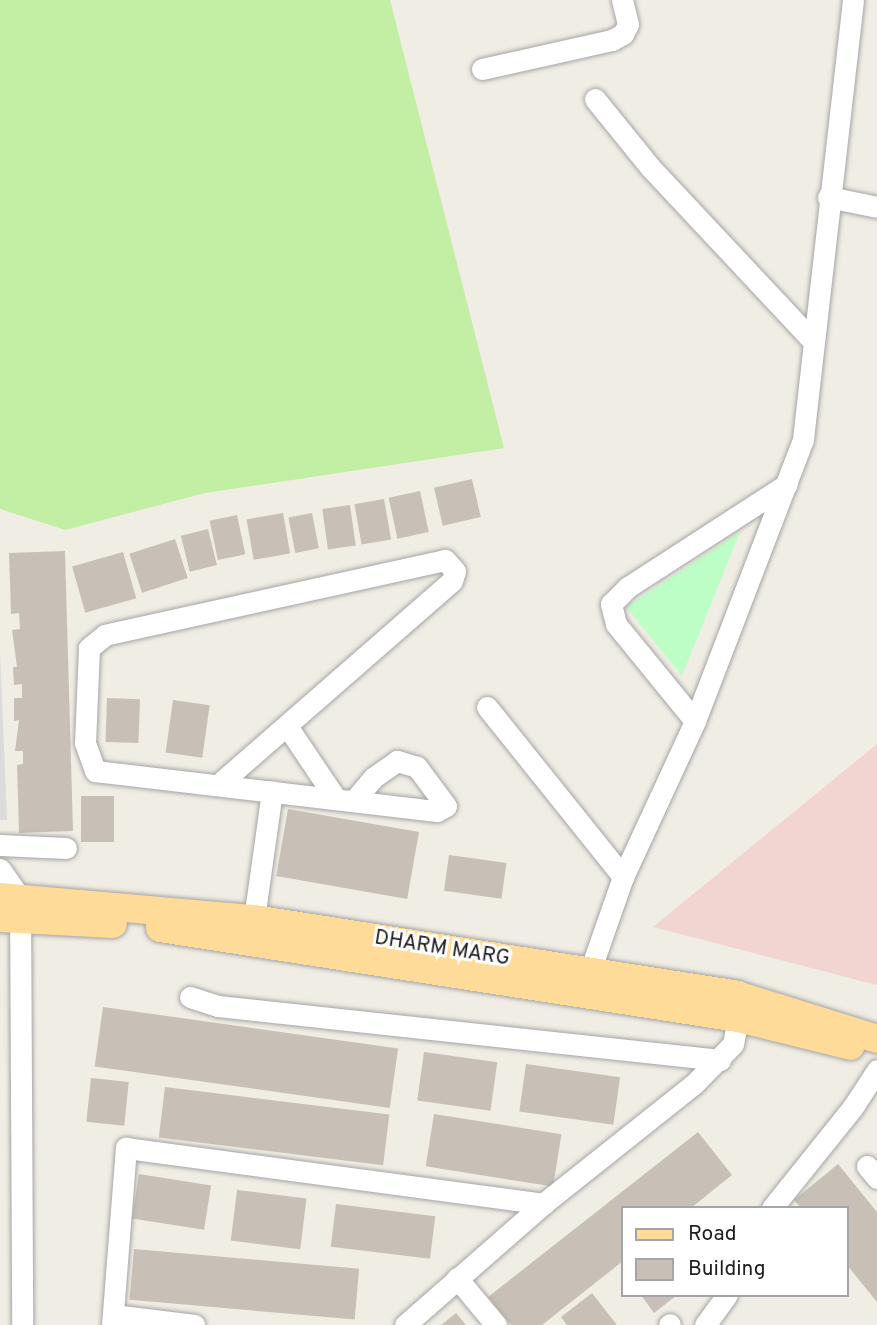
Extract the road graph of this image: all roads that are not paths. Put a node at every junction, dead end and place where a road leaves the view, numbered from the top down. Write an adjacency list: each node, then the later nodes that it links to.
1 (622, 0): 3 (street)
2 (853, 0): 5 (street)
3 (482, 69)
4 (595, 99): 7 (street)
5 (828, 197): 6 (street); 7 (street)
6 (877, 207)
7 (813, 341): 8 (street)
8 (787, 484): 10 (street); 10 (street)
9 (487, 706): 17 (street)
10 (695, 721): 17 (street)
11 (287, 726): 12 (street); 12 (street); 13 (street)
12 (218, 785): 13 (street)
13 (272, 791): 19 (street)
14 (0, 845): 15 (street)
15 (66, 848)
16 (0, 869): 18 (street)
17 (623, 877): 20 (street)
18 (10, 908): 19 (main road, DHARM MARG); 22 (main road, DHARM MARG); 27 (street)
19 (254, 919): 20 (main road, DHARM MARG)
20 (589, 974): 23 (main road, DHARM MARG)
21 (190, 997): 25 (street)
22 (738, 1018): 24 (main road, DHARM MARG); 25 (street)
23 (877, 1039)
24 (877, 1055)
25 (720, 1059): 28 (street)
26 (877, 1070): 29 (street)
27 (9, 1101): 33 (street)
28 (543, 1204): 30 (street); 32 (street)
29 (774, 1206)
30 (457, 1278): 35 (street); 36 (street)
31 (726, 1297): 37 (street)
32 (113, 1320): 34 (street)
33 (22, 1325)
34 (194, 1325)
35 (405, 1325)
36 (496, 1325)
37 (705, 1325)

